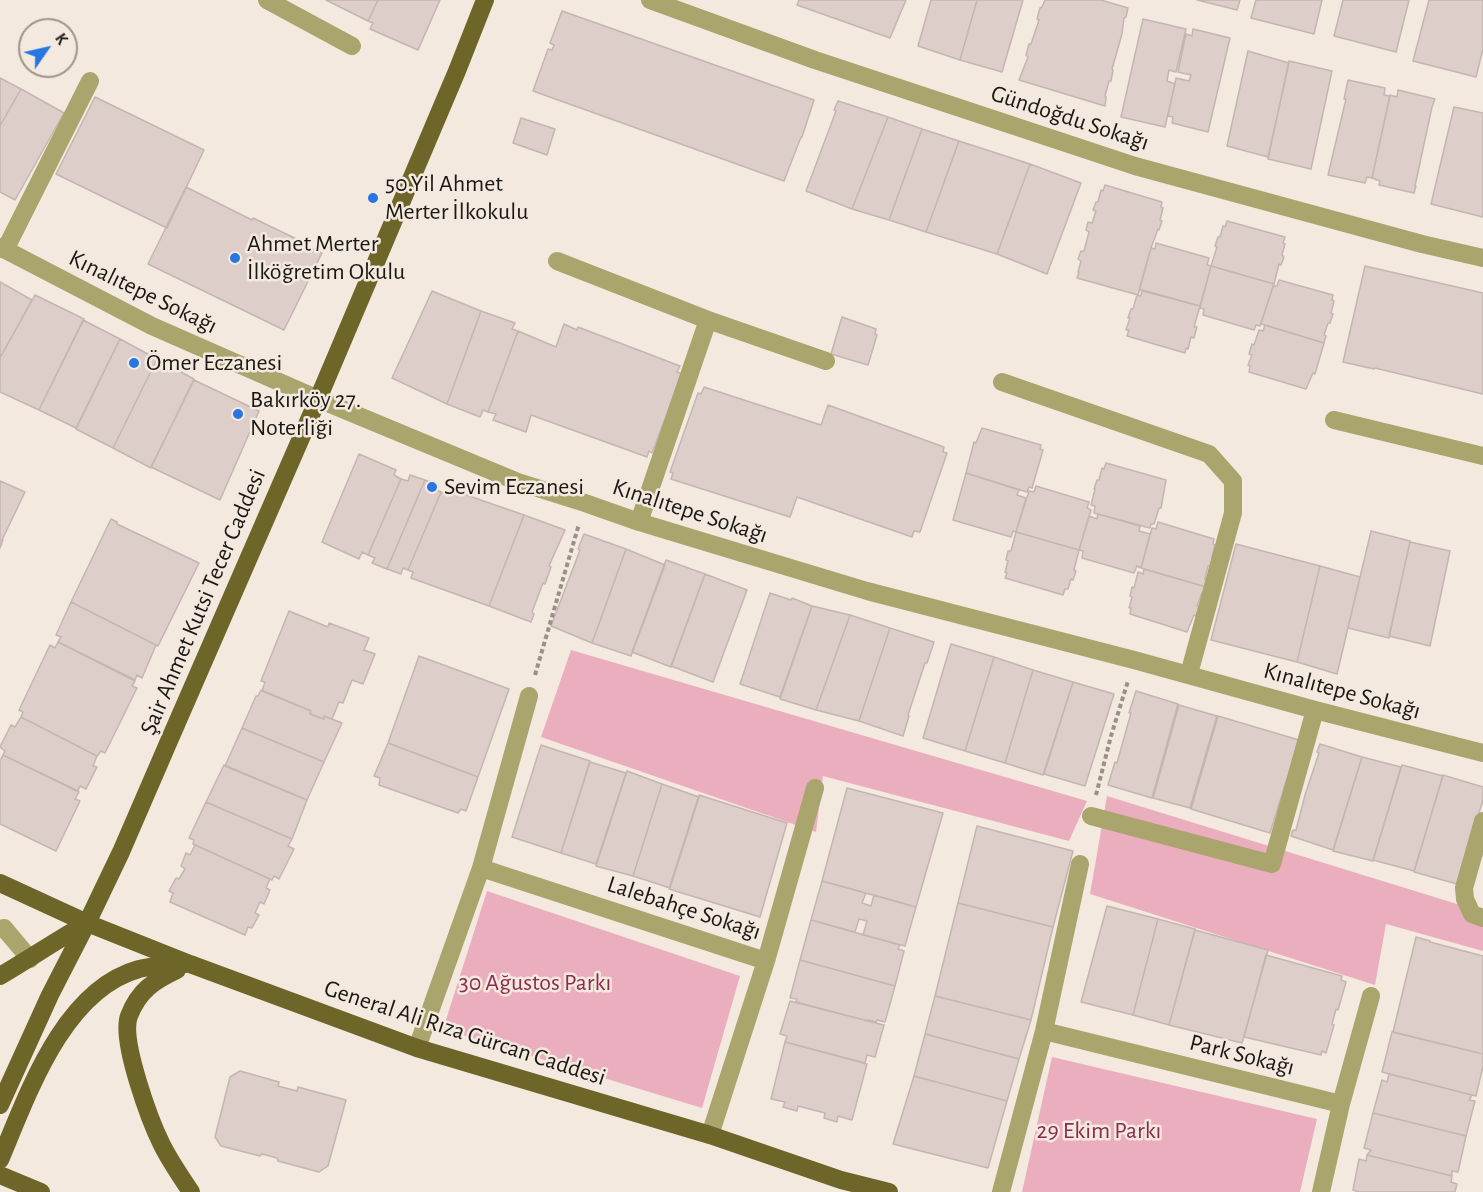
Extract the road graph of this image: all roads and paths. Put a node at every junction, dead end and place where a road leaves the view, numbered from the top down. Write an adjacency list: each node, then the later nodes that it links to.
1 (267, 0): 4 (street)
2 (485, 0): 12 (main road, Şair Ahmet Kutsi Tecer Caddesi)
3 (650, 0): 7 (street, Gündoğdu Sokağı)
4 (352, 46)
5 (90, 81): 6 (street)
6 (3, 248): 12 (street, Kınalıtepe Sokağı)
7 (1483, 258)
8 (557, 261): 9 (street)
9 (708, 320): 10 (street); 16 (street)
10 (826, 362)
11 (1002, 382): 18 (street)
12 (318, 399): 15 (street, Kınalıtepe Sokağı); 29 (main road, Şair Ahmet Kutsi Tecer Caddesi)
13 (1334, 420): 14 (street)
14 (1483, 456)
15 (585, 503): 16 (street, Kınalıtepe Sokağı); 19 (path)
16 (639, 522): 17 (street, Kınalıtepe Sokağı)
17 (1134, 660): 18 (street, Kınalıtepe Sokağı); 23 (path)
18 (1189, 675): 20 (street, Kınalıtepe Sokağı)
19 (529, 696): 26 (street)
20 (1315, 710): 21 (street, Kınalıtepe Sokağı); 23 (street)
21 (1483, 753)
22 (815, 788): 32 (street)
23 (1091, 816)
24 (1483, 821): 28 (street)
25 (1080, 864): 36 (street)
26 (481, 868): 32 (street, Lalebahçe Sokağı); 37 (street)
27 (0, 883): 29 (main road, General Ali Rıza Gürcan Caddesi)
28 (1483, 918)
29 (87, 923): 31 (main road); 33 (main road, General Ali Rıza Gürcan Caddesi); 39 (main road, Şair Ahmet Kutsi Tecer Caddesi)
30 (0, 929): 31 (street)
31 (30, 959): 34 (main road)
32 (766, 961): 40 (street, Lalebahçe Sokağı)
33 (190, 964): 37 (main road, General Ali Rıza Gürcan Caddesi); 41 (main road); 44 (main road)
34 (0, 976)
35 (1371, 996): 38 (street)
36 (1044, 1031): 38 (street, Park Sokağı); 46 (street)
37 (417, 1048): 40 (main road, General Ali Rıza Gürcan Caddesi)
38 (1341, 1104): 47 (street)
39 (0, 1105)
40 (710, 1135): 45 (main road, General Ali Rıza Gürcan Caddesi)
41 (0, 1160)
42 (0, 1175): 43 (main road)
43 (41, 1192)
44 (191, 1192)
45 (889, 1192)
46 (1001, 1192)
47 (1321, 1192)

